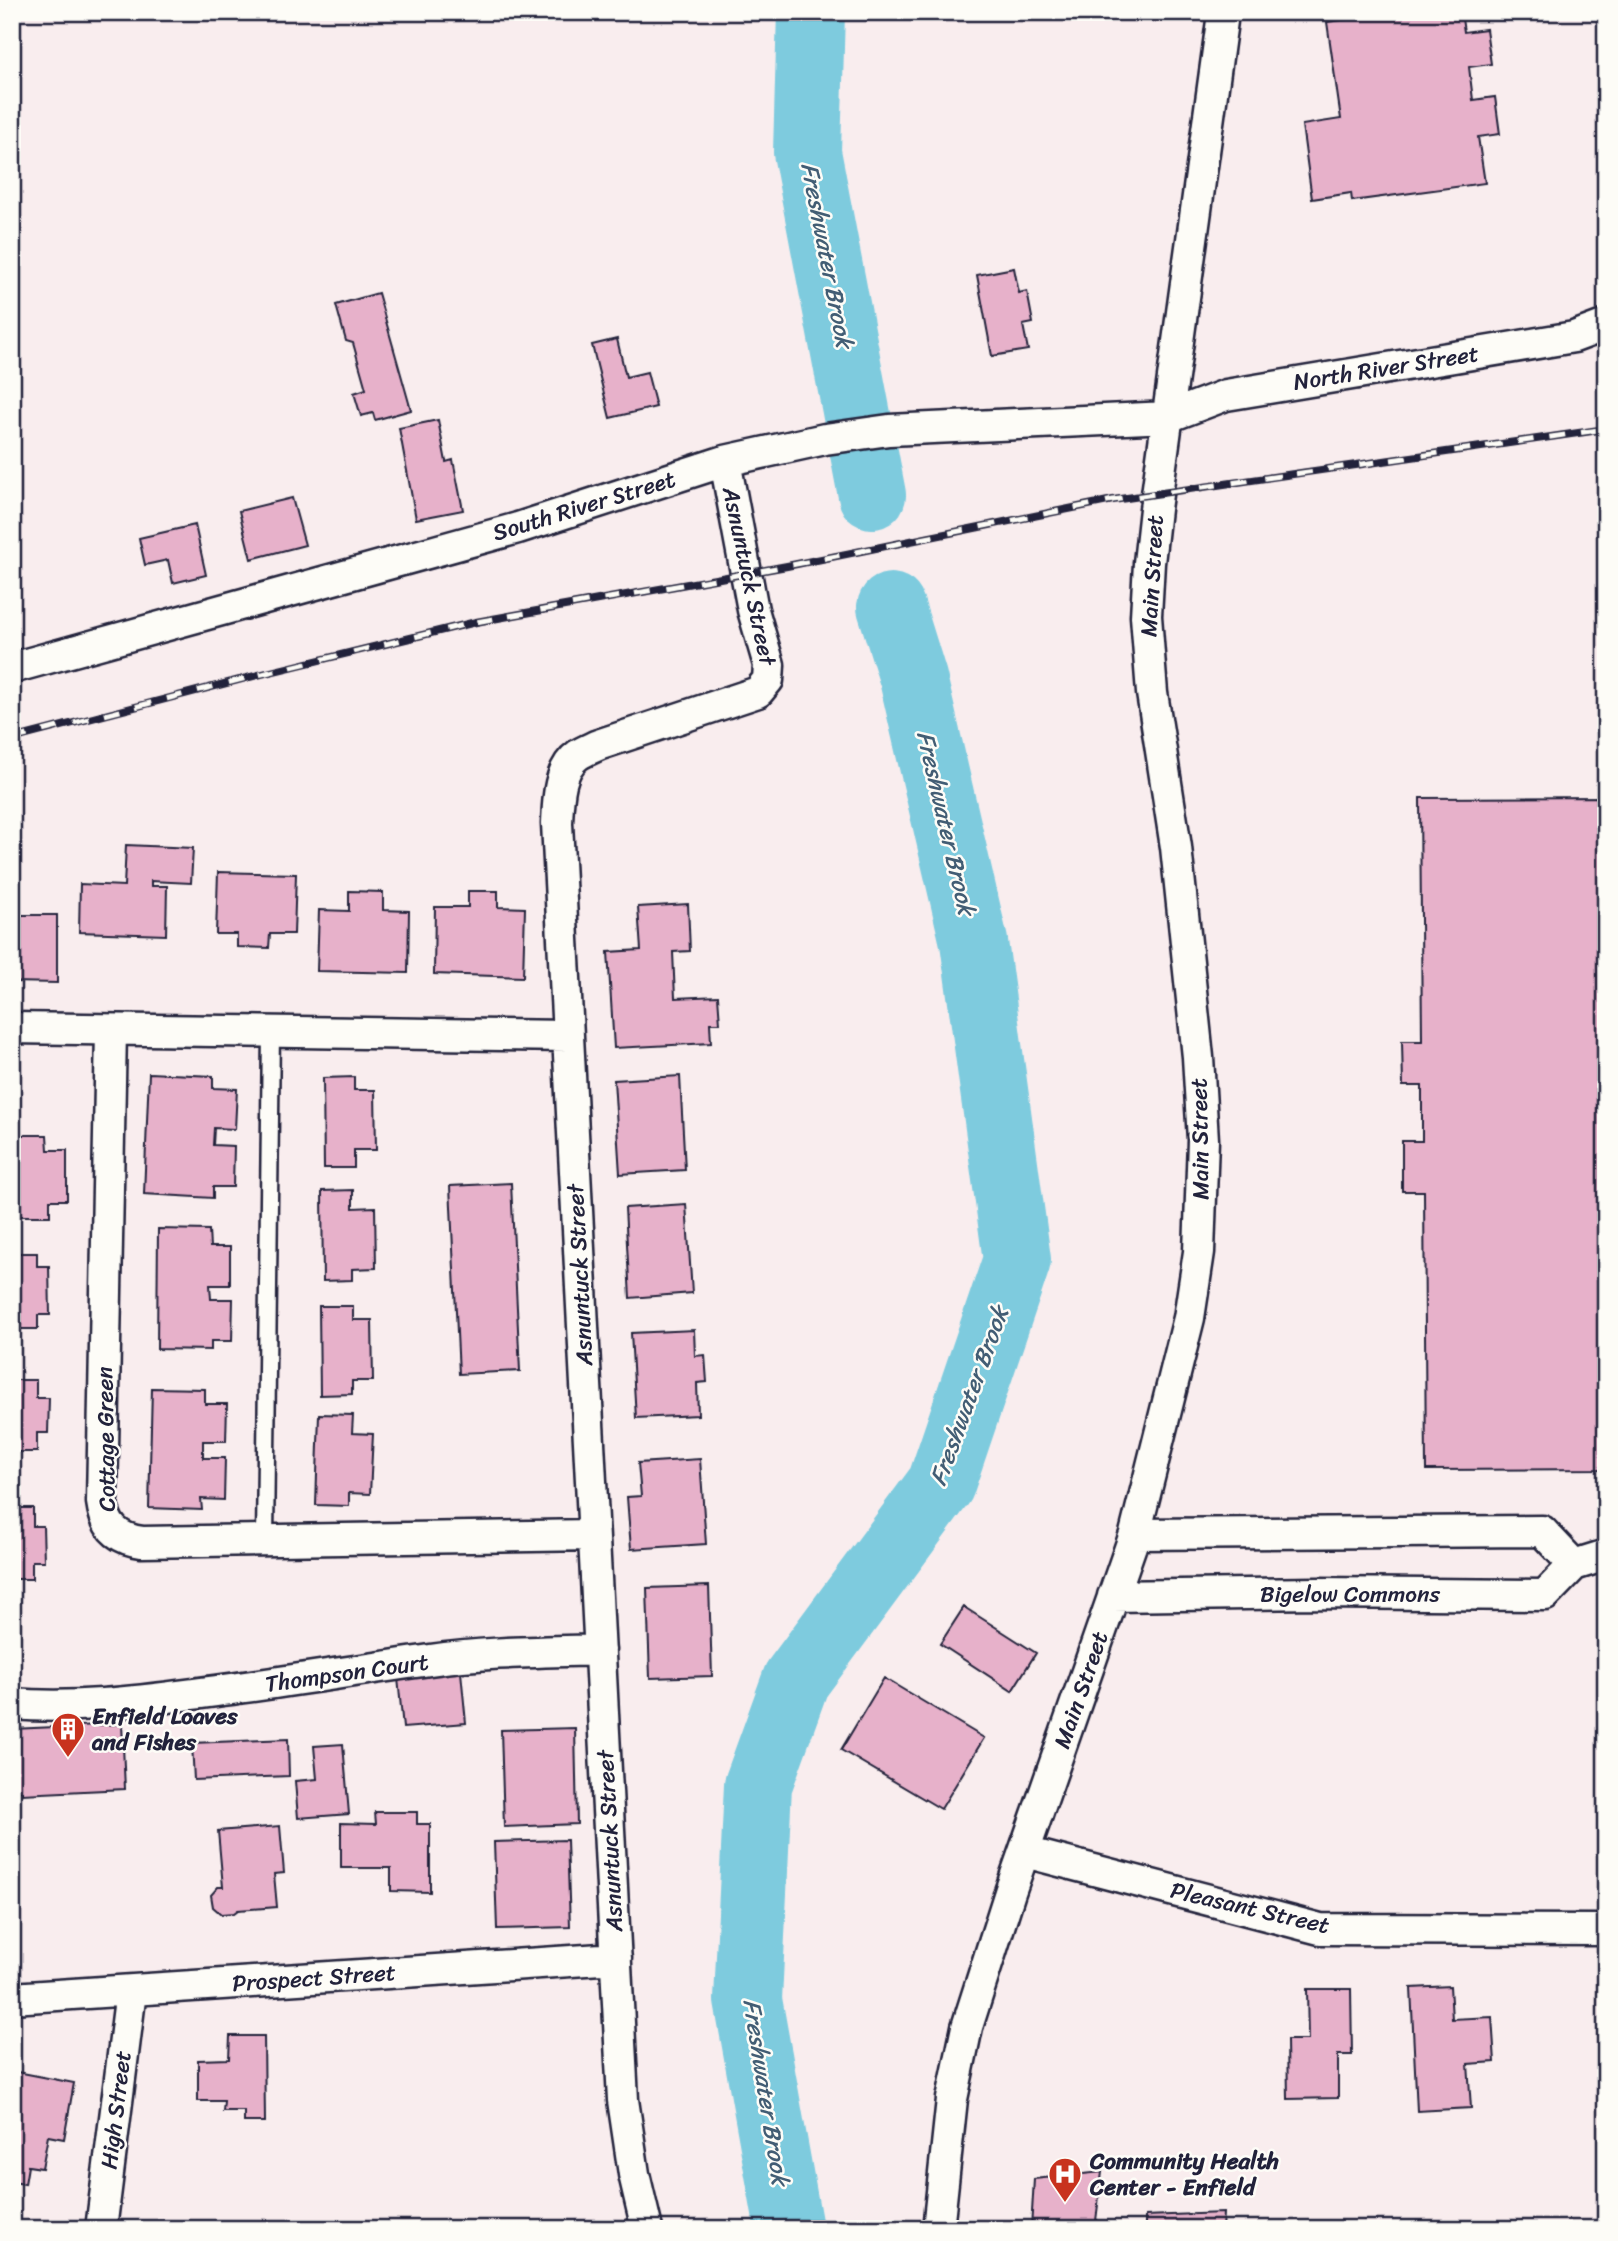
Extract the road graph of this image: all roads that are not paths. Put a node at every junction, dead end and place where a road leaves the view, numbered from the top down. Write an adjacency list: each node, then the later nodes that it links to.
1 (1222, 21): 3 (street, Main Street)
2 (1606, 325): 3 (street, North River Street)
3 (1168, 417): 4 (street, South River Street); 10 (street, Main Street)
4 (725, 461): 5 (street, South River Street); 9 (street, Asnuntuck Street)
5 (12, 668)
6 (12, 1028): 7 (street)
7 (111, 1030): 8 (street); 12 (street, Cottage Green)
8 (271, 1032): 9 (street); 12 (lane)
9 (568, 1037): 11 (street, Asnuntuck Street)
10 (1135, 1534): 14 (street); 15 (street, Main Street)
11 (593, 1535): 12 (street, Cottage Green); 16 (street, Asnuntuck Street)
12 (265, 1540)
13 (1606, 1555): 14 (street, Bigelow Commons)
14 (1574, 1565): 15 (street, Bigelow Commons)
15 (1113, 1596): 18 (street, Main Street)
16 (600, 1650): 17 (street, Thompson Court); 20 (street, Asnuntuck Street)
17 (12, 1704)
18 (1025, 1852): 19 (street, Pleasant Street); 25 (street, Main Street)
19 (1606, 1930)
20 (616, 1958): 21 (street, Prospect Street); 24 (street, Asnuntuck Street)
21 (131, 1991): 22 (street, Prospect Street); 23 (street, High Street)
22 (12, 1998)
23 (101, 2229)
24 (647, 2229)
25 (938, 2229)

